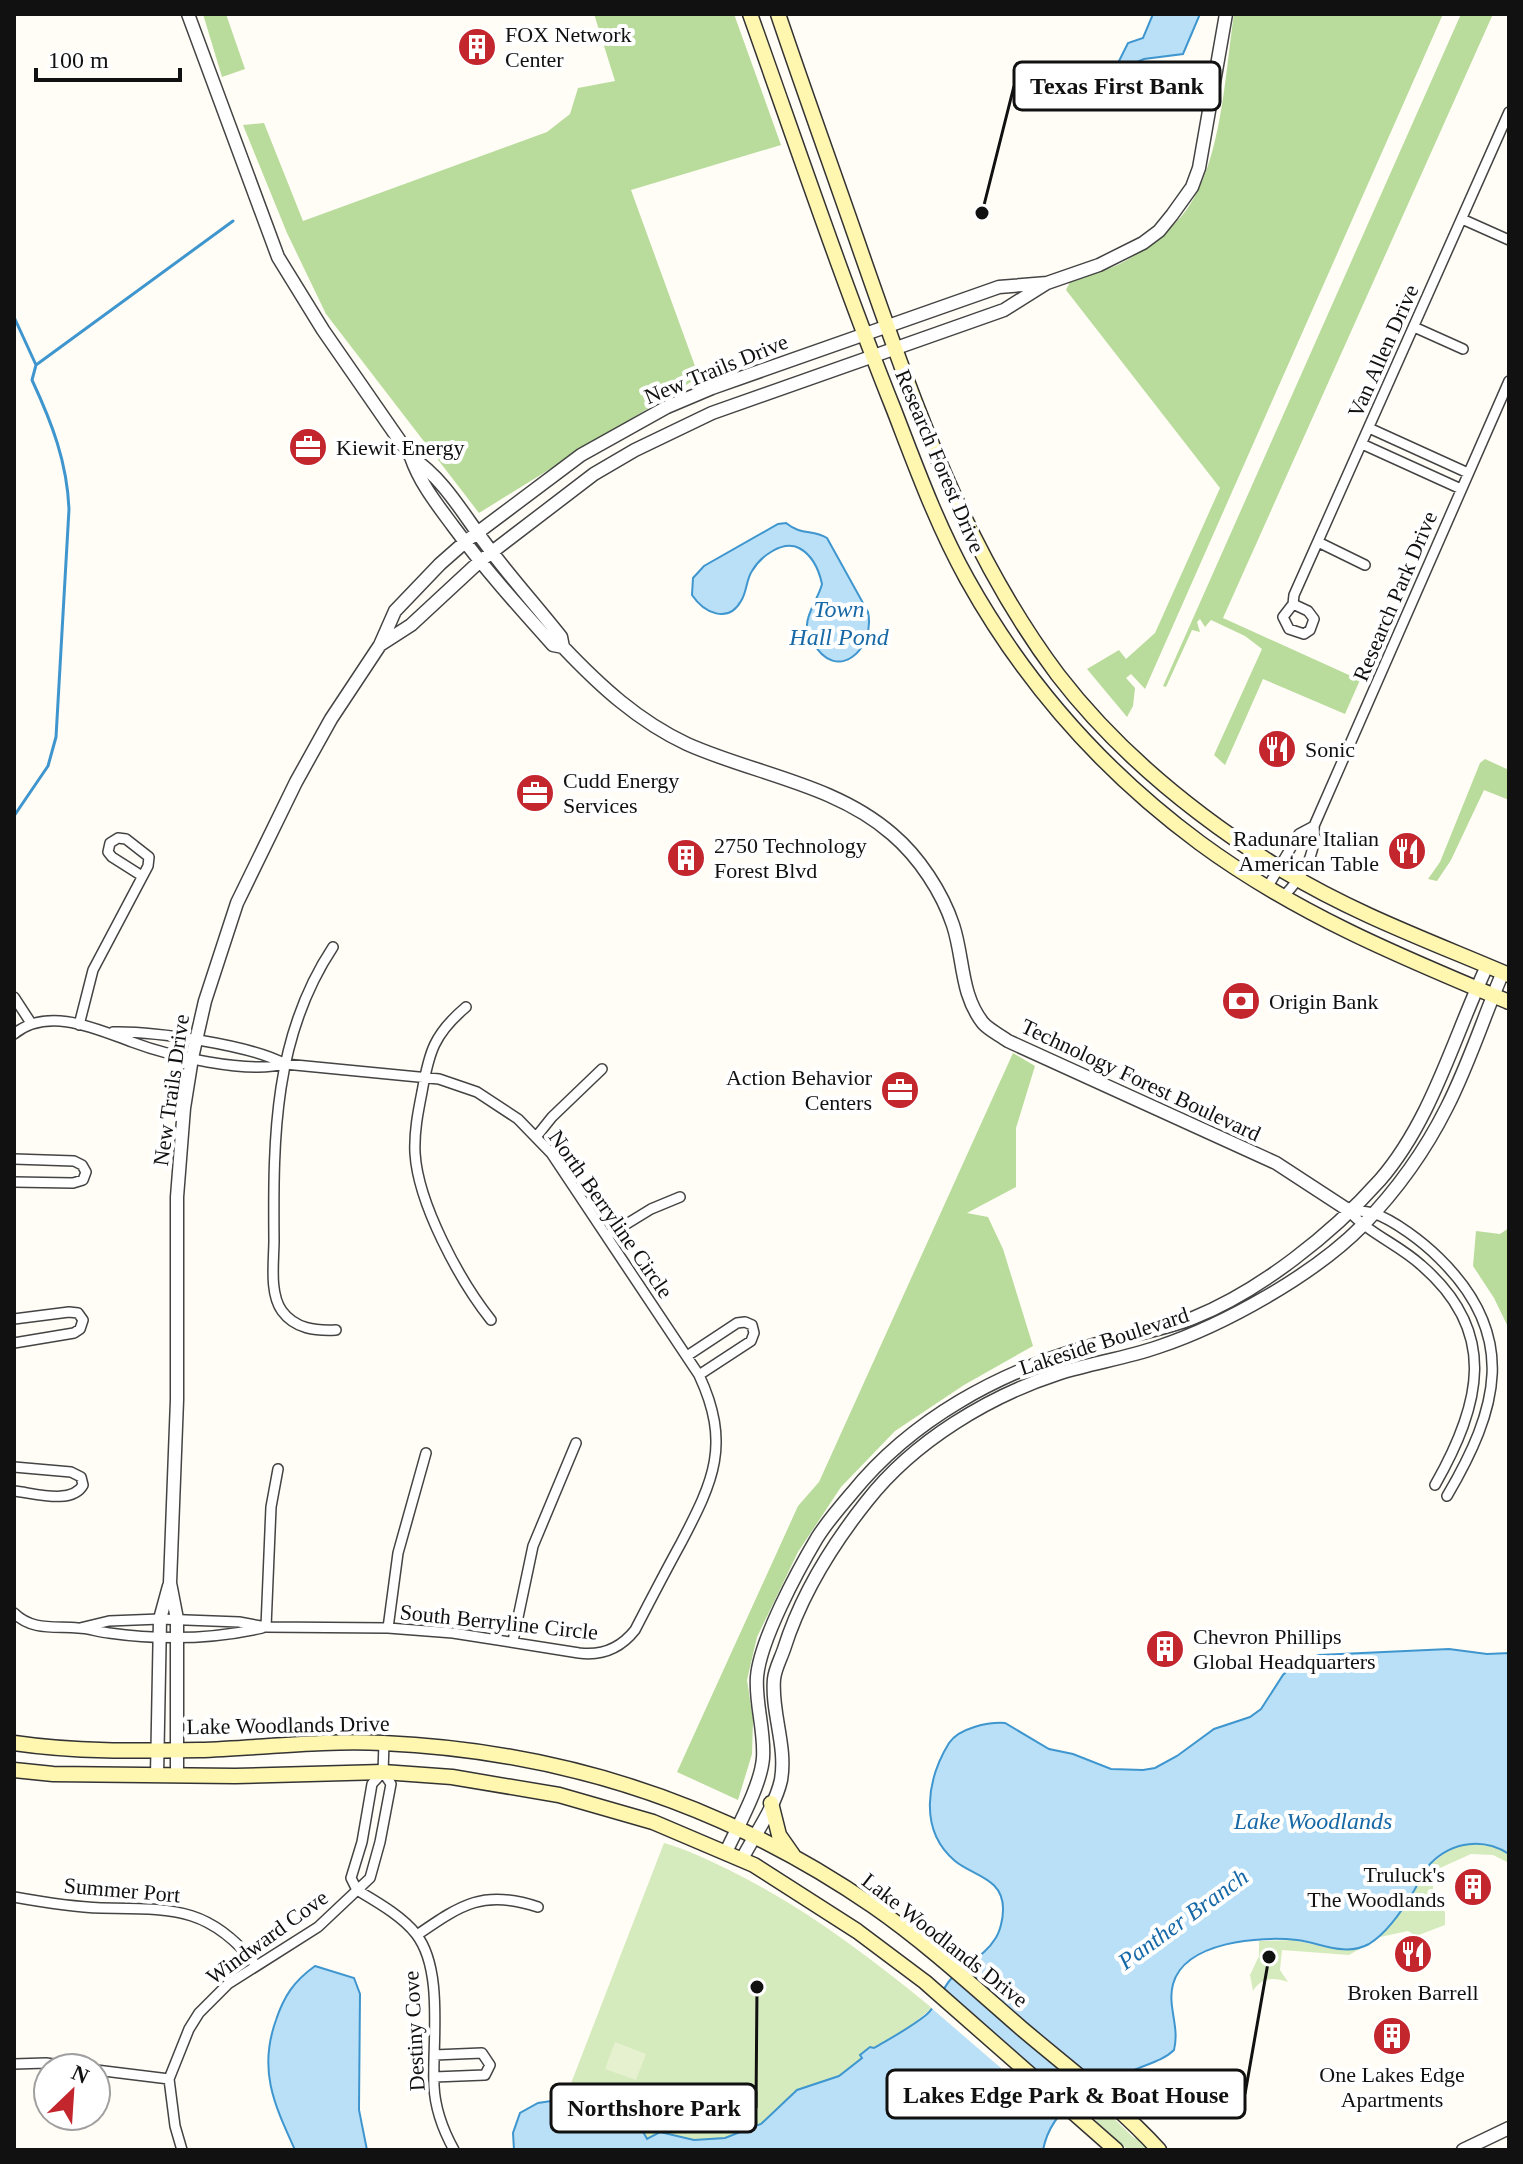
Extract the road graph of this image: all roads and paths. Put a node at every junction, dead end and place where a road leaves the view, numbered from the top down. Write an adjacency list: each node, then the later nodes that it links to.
1 (188, 14): 22 (street, Technology Forest Boulevard)
2 (750, 14): 12 (main road, Research Forest Drive)
3 (766, 14): 5 (main road)
4 (1226, 14): 9 (street, New Trails Drive)
5 (779, 18): 10 (main road, Research Forest Drive)
6 (1508, 117): 7 (street, Van Allen Drive)
7 (1462, 219): 8 (street); 11 (street, Van Allen Drive)
8 (1509, 240)
9 (1047, 283): 10 (street, New Trails Drive); 13 (street, New Trails Drive)
10 (887, 326): 12 (street, New Trails Drive); 13 (main road, Research Forest Drive)
11 (1414, 327): 14 (street); 19 (street, Van Allen Drive)
12 (863, 334): 15 (main road, Research Forest Drive); 17 (street, New Trails Drive)
13 (895, 348): 15 (street, New Trails Drive); 35 (main road, Research Forest Drive)
14 (1463, 349)
15 (872, 356): 18 (street, New Trails Drive); 38 (main road, Research Forest Drive)
16 (1509, 381): 23 (street, Research Park Drive)
17 (667, 407): 18 (street); 20 (street); 25 (street, New Trails Drive)
18 (684, 426): 20 (street, New Trails Drive)
19 (1369, 428): 21 (street, Van Allen Drive); 23 (street)
20 (668, 434): 28 (street, New Trails Drive)
21 (1362, 444): 24 (street); 27 (street, Van Allen Drive)
22 (411, 457): 25 (street, Technology Forest Boulevard); 26 (street, Technology Forest Boulevard)
23 (1468, 473): 24 (street, Research Park Drive)
24 (1461, 489): 34 (street, Research Park Drive)
25 (478, 532): 26 (street, New Trails Drive); 28 (street, Technology Forest Boulevard)
26 (465, 542): 29 (street, Technology Forest Boulevard); 32 (street, New Trails Drive)
27 (1318, 542): 30 (street); 31 (street, Van Allen Drive)
28 (491, 552): 29 (street, New Trails Drive); 33 (street, Technology Forest Boulevard)
29 (479, 562): 32 (street, New Trails Drive); 33 (street, Technology Forest Boulevard)
30 (1365, 565)
31 (1293, 604)
32 (380, 645): 52 (street, New Trails Drive)
33 (563, 647): 61 (street, Technology Forest Boulevard)
34 (1314, 826): 35 (street, Research Park Drive); 37 (street, Research Park Drive)
35 (1280, 868): 37 (main road, Research Forest Drive); 38 (street, Research Park Drive)
36 (142, 876): 36 (street); 49 (street)
37 (1299, 880): 39 (street, Research Park Drive); 41 (main road, Research Forest Drive)
38 (1267, 888): 39 (main road, Research Forest Drive)
39 (1283, 897): 43 (main road, Research Forest Drive)
40 (333, 947): 54 (street)
41 (1487, 966): 42 (main road, Research Forest Drive); 43 (street, Lakeside Boulevard)
42 (1506, 974): 44 (street, Lakeside Boulevard)
43 (1477, 988): 44 (main road, Research Forest Drive); 61 (street, Lakeside Boulevard)
44 (1493, 996): 46 (main road, Research Forest Drive); 62 (street, Lakeside Boulevard)
45 (14, 997): 48 (street)
46 (1509, 1002)
47 (466, 1007): 56 (street)
48 (31, 1023): 49 (street, North Berryline Circle); 51 (street)
49 (79, 1025): 50 (street, North Berryline Circle)
50 (110, 1032): 52 (street, North Berryline Circle); 53 (street, North Berryline Circle)
51 (14, 1034)
52 (196, 1041): 53 (street, New Trails Drive); 54 (street, North Berryline Circle)
53 (192, 1058): 54 (street, North Berryline Circle); 84 (street, New Trails Drive)
54 (285, 1064): 56 (street, North Berryline Circle); 69 (street)
55 (602, 1069): 57 (street)
56 (424, 1077): 57 (street, North Berryline Circle); 68 (street)
57 (536, 1137): 64 (street, North Berryline Circle)
58 (14, 1159): 59 (street)
59 (14, 1182)
60 (680, 1197): 64 (street)
61 (1348, 1210): 62 (street, Technology Forest Boulevard); 63 (street, Technology Forest Boulevard); 65 (street, Lakeside Boulevard)
62 (1373, 1213): 63 (street, Lakeside Boulevard); 81 (street, Technology Forest Boulevard)
63 (1362, 1226): 66 (street, Lakeside Boulevard); 79 (street, Technology Forest Boulevard)
64 (607, 1236): 71 (street, North Berryline Circle)
65 (1240, 1296): 66 (street); 72 (street, Lakeside Boulevard)
66 (1245, 1310): 73 (street, Lakeside Boulevard)
67 (14, 1319): 70 (street)
68 (491, 1320)
69 (336, 1330)
70 (14, 1343)
71 (687, 1356): 74 (street, North Berryline Circle); 74 (street)
72 (1054, 1358): 73 (street); 82 (street, Lakeside Boulevard)
73 (1058, 1374): 83 (street, Lakeside Boulevard)
74 (699, 1375): 95 (street, South Berryline Circle)
75 (576, 1443): 95 (street)
76 (426, 1453): 91 (street)
77 (14, 1467): 80 (street)
78 (278, 1469): 89 (street)
79 (1435, 1485)
80 (14, 1491)
81 (1447, 1496)
82 (818, 1536): 83 (street); 88 (street, Lakeside Boulevard)
83 (834, 1548): 92 (street, Lakeside Boulevard)
84 (170, 1583): 86 (street, New Trails Drive); 87 (street, New Trails Drive)
85 (14, 1613): 90 (street, South Berryline Circle)
86 (160, 1619): 87 (street, South Berryline Circle); 90 (street, South Berryline Circle); 94 (street, New Trails Drive)
87 (177, 1619): 89 (street, South Berryline Circle); 93 (street, New Trails Drive)
88 (775, 1622): 92 (street); 105 (street, Lakeside Boulevard)
89 (266, 1627): 91 (street, South Berryline Circle); 93 (street, South Berryline Circle)
90 (80, 1628): 94 (street, South Berryline Circle)
91 (388, 1628): 95 (street, South Berryline Circle)
92 (789, 1631): 104 (street, Lakeside Boulevard)
93 (177, 1636): 94 (street, South Berryline Circle); 99 (street, New Trails Drive)
94 (160, 1637): 98 (street, New Trails Drive)
95 (513, 1641)
96 (14, 1743): 98 (main road, Lake Woodlands Drive)
97 (384, 1743): 99 (main road, Lake Woodlands Drive); 101 (street, Windward Cove); 105 (main road, Lake Woodlands Drive)
98 (157, 1749): 99 (main road, Lake Woodlands Drive); 102 (street, New Trails Drive)
99 (176, 1749): 103 (street, New Trails Drive)
100 (14, 1770): 102 (main road, Lake Woodlands Drive)
101 (383, 1772): 103 (main road, Lake Woodlands Drive); 107 (main road, Lake Woodlands Drive); 110 (street, Windward Cove); 110 (street, Windward Cove)
102 (157, 1775): 103 (main road, Lake Woodlands Drive)
103 (177, 1775)
104 (771, 1803): 106 (street, Lakeside Boulevard); 109 (main road)
105 (737, 1828): 106 (main road, Lake Woodlands Drive); 107 (street, Lakeside Boulevard)
106 (754, 1837): 108 (street, Lakeside Boulevard); 109 (main road, Lake Woodlands Drive)
107 (726, 1852): 108 (main road, Lake Woodlands Drive)
108 (742, 1859): 122 (main road, Lake Woodlands Drive)
109 (795, 1859): 123 (main road, Lake Woodlands Drive)
110 (357, 1890): 113 (street); 114 (street, Windward Cove)
111 (14, 1897): 114 (street, Summer Port)
112 (538, 1907): 113 (street)
113 (417, 1935): 115 (street, Destiny Cove)
114 (256, 1965): 118 (street, Windward Cove)
115 (434, 2055): 117 (street, Destiny Cove); 117 (street)
116 (112, 2072): 118 (street)
117 (434, 2077): 121 (street, Destiny Cove)
118 (169, 2079): 120 (street, Windward Cove)
119 (1509, 2128): 124 (street)
120 (182, 2150)
121 (454, 2150)
122 (1116, 2150)
123 (1159, 2150)
124 (1463, 2150)

